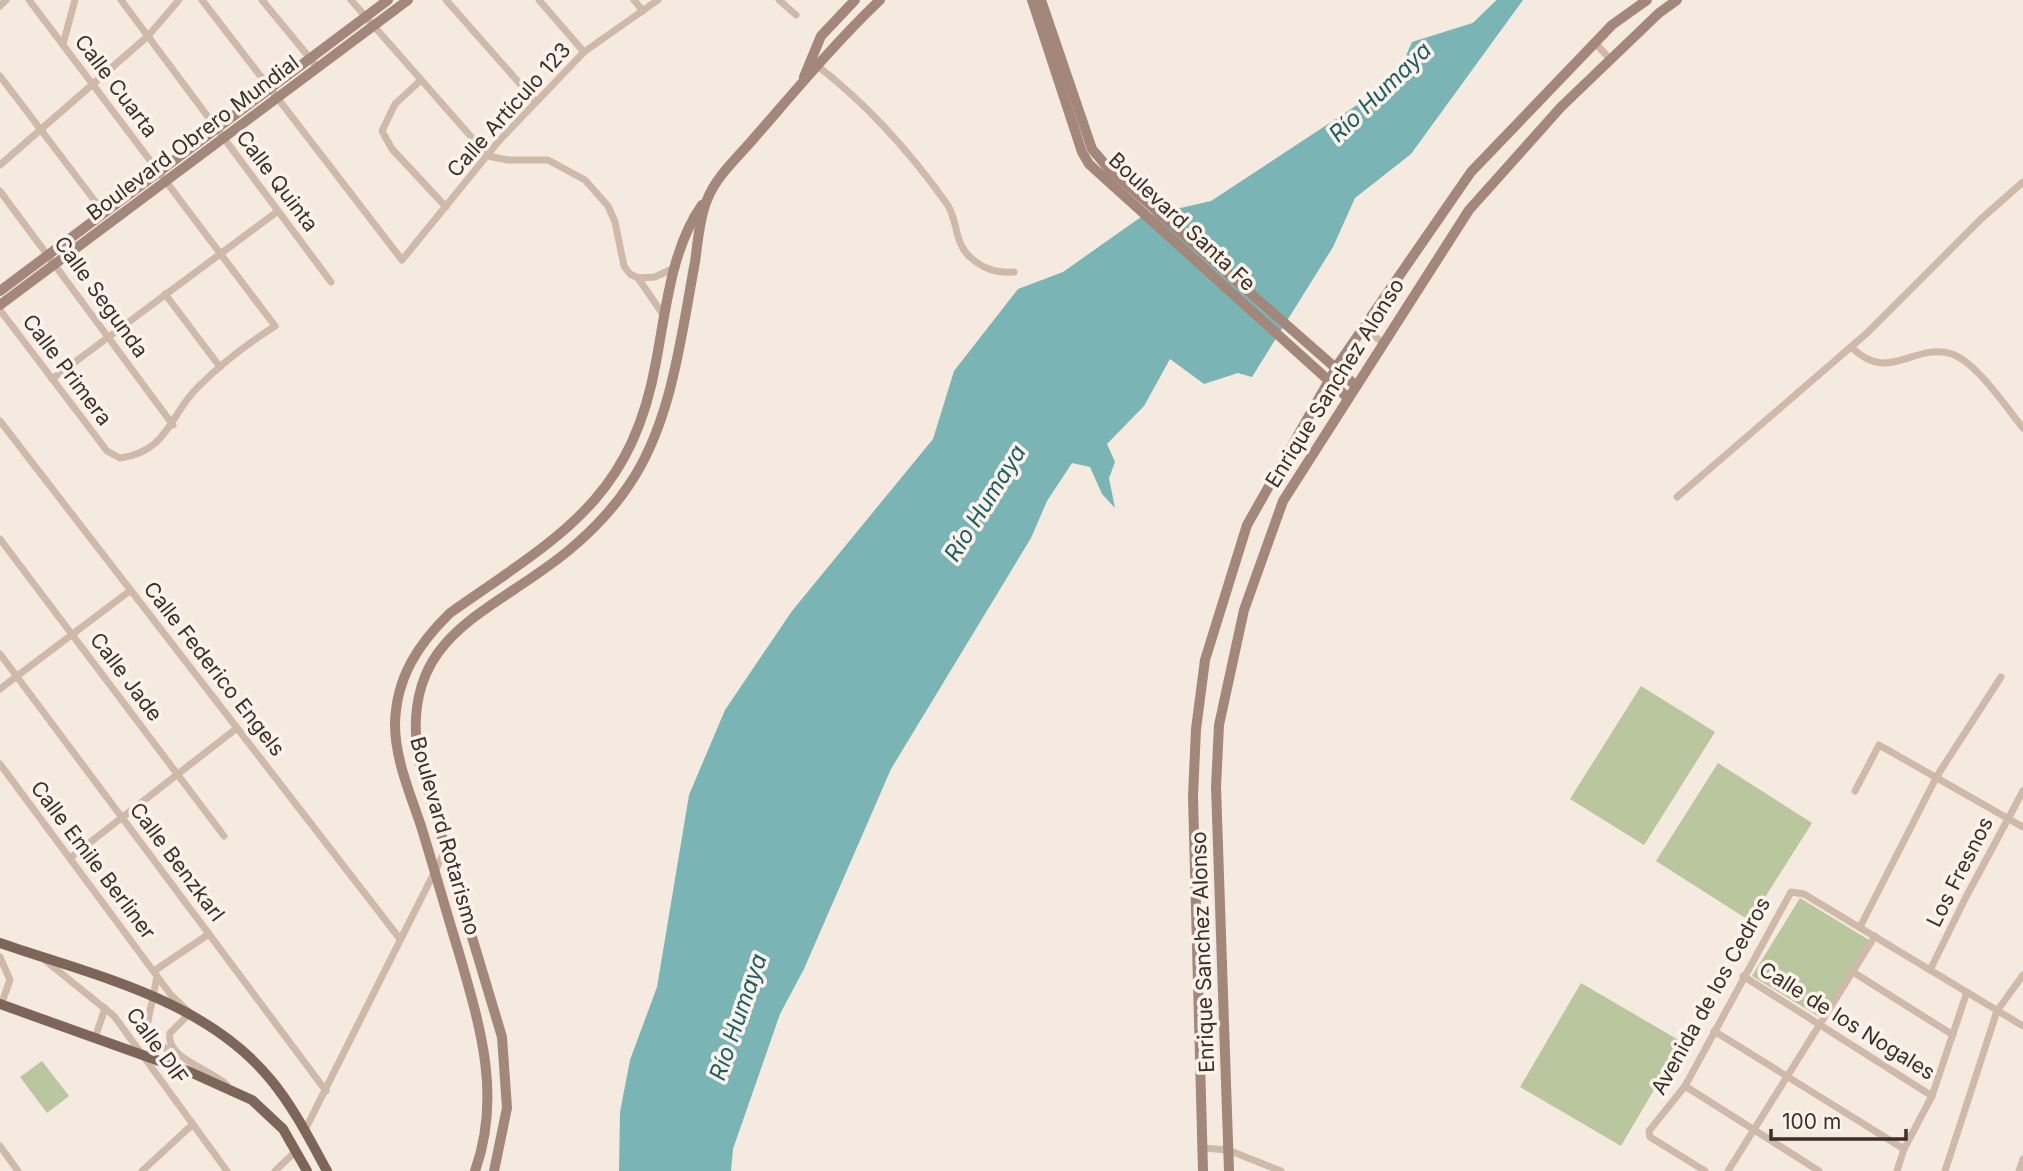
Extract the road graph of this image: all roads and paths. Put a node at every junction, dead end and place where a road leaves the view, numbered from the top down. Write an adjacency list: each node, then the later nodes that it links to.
1 (6, 0): 22 (street)
2 (29, 0): 29 (street, Calle Cuarta)
3 (75, 0): 29 (street)
4 (121, 0): 27 (street, Calle Quinta)
5 (179, 0): 27 (street)
6 (202, 0): 38 (street)
7 (262, 0): 31 (street)
8 (351, 0): 25 (street)
9 (388, 0): 25 (street, Boulevard Obrero Mundial)
10 (408, 0): 26 (street, Boulevard Obrero Mundial)
11 (446, 0): 39 (street)
12 (539, 0): 30 (street)
13 (634, 0): 23 (street)
14 (658, 0): 23 (street, Calle Artículo 123)
15 (779, 0): 24 (street)
16 (855, 0): 33 (street)
17 (880, 0): 33 (street)
18 (1032, 0): 69 (street, Boulevard Santa Fe)
19 (1041, 0): 67 (street, Boulevard Santa Fe)
20 (1647, 0): 28 (street, Enrique Sanchez Alonso)
21 (1677, 0): 32 (street, Enrique Sanchez Alonso)
22 (0, 5)
23 (643, 11): 30 (street, Calle Artículo 123)
24 (796, 15)
25 (365, 17): 26 (street); 31 (street, Boulevard Obrero Mundial)
26 (373, 26): 34 (street, Boulevard Obrero Mundial); 36 (street)
27 (148, 36): 37 (street); 41 (street, Calle Quinta)
28 (1595, 43): 32 (street); 62 (street, Enrique Sanchez Alonso)
29 (63, 44): 37 (street, Calle Cuarta)
30 (583, 52): 39 (street, Calle Artículo 123)
31 (311, 59): 34 (street); 38 (street, Boulevard Obrero Mundial)
32 (1610, 59): 64 (street, Enrique Sanchez Alonso)
33 (813, 63): 47 (street, Boulevard Rotarismo); 54 (street)
34 (318, 68): 38 (street, Boulevard Obrero Mundial)
35 (0, 76): 40 (street)
36 (420, 81): 42 (street); 48 (street)
37 (93, 84): 40 (street); 44 (street, Calle Cuarta)
38 (273, 94): 41 (street, Boulevard Obrero Mundial); 48 (street, Calle Artículo 123)
39 (536, 102): 42 (street, Calle Artículo 123)
40 (41, 130): 43 (street); 50 (street)
41 (220, 134): 44 (street, Boulevard Obrero Mundial); 49 (street, Calle Quinta)
42 (488, 156): 48 (street, Calle Artículo 123); 55 (street)
43 (0, 166)
44 (163, 177): 50 (street, Boulevard Obrero Mundial); 51 (street, Calle Cuarta); 52 (street, Boulevard Obrero Mundial)
45 (2023, 182): 65 (street)
46 (0, 191): 52 (street, Calle Segunda)
47 (707, 199): 53 (street, Boulevard Rotarismo); 93 (street, Boulevard Rotarismo)
48 (446, 207)
49 (278, 211): 51 (street); 56 (street, Calle Quinta)
50 (104, 213): 52 (street, Boulevard Obrero Mundial)
51 (220, 253): 58 (street); 66 (street, Calle Cuarta)
52 (51, 260): 57 (street, Boulevard Obrero Mundial); 59 (street, Boulevard Obrero Mundial); 63 (street, Calle Segunda)
53 (676, 267): 55 (street); 61 (street, Boulevard Rotarismo)
54 (1014, 272)
55 (638, 278): 61 (street)
56 (331, 282)
57 (0, 291)
58 (165, 294): 63 (street); 66 (street)
59 (0, 304)
60 (0, 310): 68 (street, Calle Primera)
61 (664, 316): 95 (street, Boulevard Rotarismo)
62 (1362, 329): 64 (street); 67 (street, Enrique Sanchez Alonso)
63 (108, 337): 68 (street); 73 (street, Calle Segunda)
64 (1383, 342): 70 (street, Enrique Sanchez Alonso)
65 (1851, 347): 74 (street); 75 (street)
66 (220, 367): 73 (street)
67 (1336, 369): 69 (street, Enrique Sanchez Alonso); 70 (street, Boulevard Santa Fe)
68 (52, 379): 73 (street, Calle Primera)
69 (1328, 381): 71 (street, Boulevard Santa Fe); 132 (street, Enrique Sanchez Alonso)
70 (1355, 385): 71 (street, Enrique Sanchez Alonso)
71 (1347, 397): 134 (street, Enrique Sanchez Alonso)
72 (0, 421): 77 (street, Calle Federico Engels)
73 (173, 425)
74 (2023, 428)
75 (1678, 497)
76 (0, 539): 78 (street, Calle Jade)
77 (131, 590): 78 (street); 83 (street, Calle Federico Engels)
78 (72, 634): 80 (street); 85 (street, Calle Jade)
79 (0, 654): 80 (street, Calle Benzkarl)
80 (17, 676): 82 (street); 89 (street, Calle Benzkarl)
81 (2001, 677): 86 (street)
82 (0, 689)
83 (237, 728): 85 (street); 101 (street, Calle Federico Engels)
84 (0, 764): 94 (street, Calle Emile Berliner)
85 (178, 775): 89 (street); 92 (street, Calle Jade)
86 (1937, 776): 87 (street); 90 (street); 98 (street)
87 (1855, 791)
88 (2023, 792): 90 (street, Los Fresnos)
89 (122, 818): 94 (street); 99 (street, Calle Benzkarl)
90 (2007, 818): 91 (street); 105 (street, Los Fresnos)
91 (2023, 827)
92 (224, 836)
93 (447, 848): 95 (street); 96 (street, Boulevard Rotarismo)
94 (69, 858): 107 (street, Calle Emile Berliner)
95 (435, 870): 97 (street, Boulevard Rotarismo); 101 (street)
96 (464, 905): 97 (street); 149 (street, Boulevard Rotarismo)
97 (449, 921): 148 (street, Boulevard Rotarismo)
98 (1860, 927): 100 (street); 109 (street, Avenida de los Cedros)
99 (209, 934): 107 (street); 126 (street, Calle Benzkarl)
100 (1875, 936): 105 (street); 106 (street)
101 (400, 939): 126 (street)
102 (0, 943): 104 (main road)
103 (0, 957): 112 (street)
104 (42, 958): 111 (main road); 113 (street, Calle DIF)
105 (1930, 970): 110 (street)
106 (1853, 972): 116 (street); 119 (street)
107 (155, 974): 111 (street); 115 (street, Calle Emile Berliner)
108 (2023, 975): 114 (street)
109 (1743, 976): 116 (street, Calle de los Nogales); 118 (street, Avenida de los Cedros)
110 (1967, 992): 114 (street); 119 (street)
111 (153, 997): 115 (main road); 121 (street)
112 (1, 1004): 120 (main road)
113 (105, 1007): 120 (street); 122 (street, Calle DIF)
114 (1997, 1010): 117 (street); 140 (street)
115 (190, 1013): 121 (street); 130 (main road)
116 (1819, 1024): 123 (street); 127 (street, Calle de los Nogales)
117 (2023, 1026)
118 (1714, 1031): 123 (street); 124 (street, Avenida de los Cedros)
119 (1953, 1035): 127 (street)
120 (95, 1038): 122 (main road)
121 (174, 1053): 125 (street)
122 (141, 1055): 125 (main road); 128 (street, Calle DIF)
123 (1786, 1076): 129 (street); 133 (street)
124 (1685, 1086): 129 (street); 151 (street, Avenida de los Cedros)
125 (230, 1088): 135 (main road)
126 (326, 1091): 130 (street)
127 (1932, 1096): 133 (street)
128 (192, 1125): 137 (street); 144 (street, Calle DIF)
129 (1754, 1129): 152 (street); 153 (street)
130 (305, 1130): 147 (main road)
131 (0, 1146): 141 (street)
132 (1203, 1148): 134 (street); 138 (street, Enrique Sanchez Alonso)
133 (1904, 1149): 154 (street)
134 (1228, 1150): 139 (street, Enrique Sanchez Alonso); 150 (street)
135 (296, 1151): 145 (street); 146 (main road)
136 (2023, 1159): 155 (street)
137 (151, 1163): 142 (street); 143 (street)
138 (1203, 1165)
139 (1229, 1168)
140 (1948, 1170)
141 (18, 1171)
142 (142, 1171)
143 (158, 1171)
144 (227, 1171)
145 (275, 1171)
146 (307, 1171)
147 (327, 1171)
148 (475, 1171)
149 (494, 1171)
150 (1281, 1171)
151 (1705, 1171)
152 (1728, 1171)
153 (1819, 1171)
154 (1897, 1171)
155 (2019, 1171)

